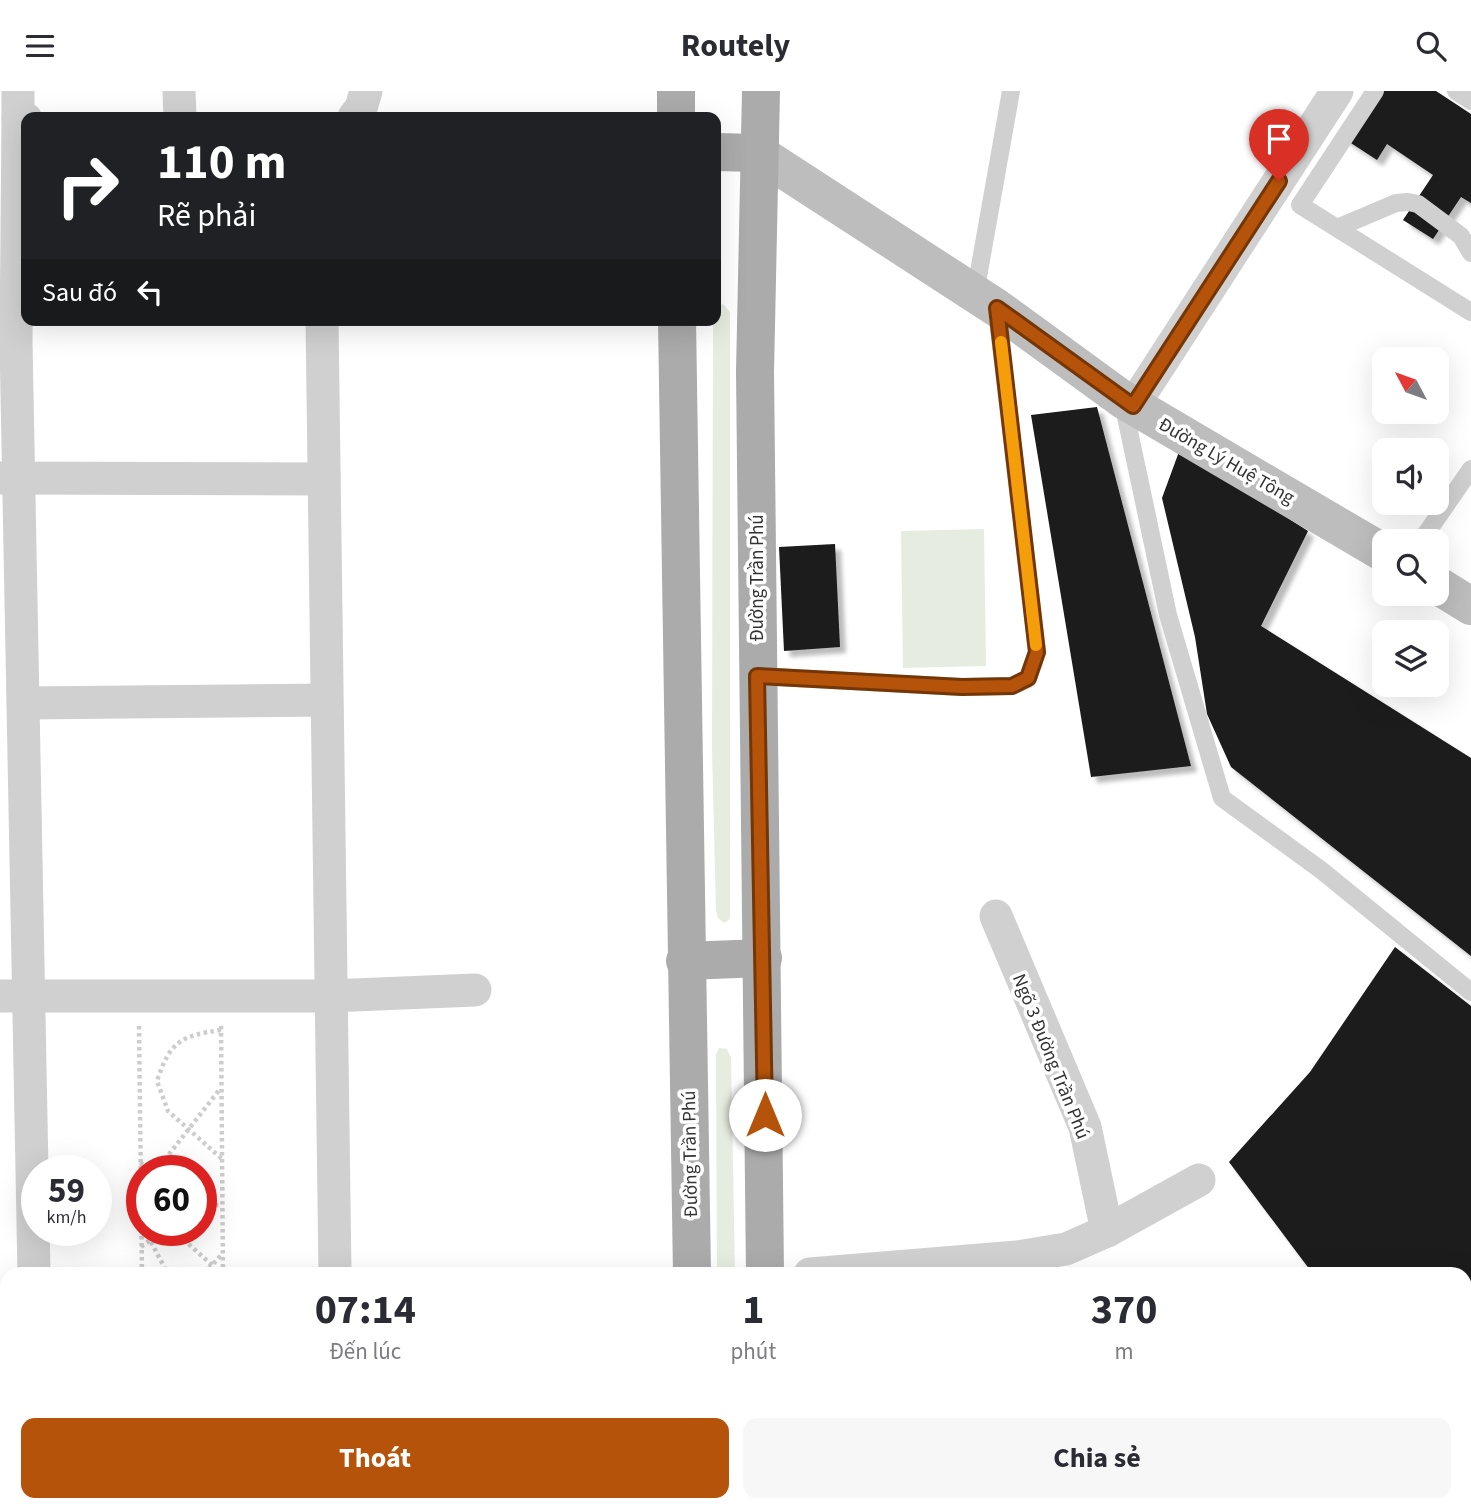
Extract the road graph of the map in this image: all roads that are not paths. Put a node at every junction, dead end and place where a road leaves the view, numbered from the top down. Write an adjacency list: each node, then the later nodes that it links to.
1 (179, 91): 11 (street)
2 (366, 91): 12 (street)
3 (676, 91): 13 (main road)
4 (761, 91): 15 (main road, Đường Trần Phú)
5 (1011, 91): 19 (lane)
6 (1338, 91): 23 (street)
7 (1375, 91): 16 (lane)
8 (1456, 91): 9 (lane)
9 (1471, 101)
10 (21, 109): 18 (street)
11 (180, 112)
12 (358, 112)
13 (676, 112)
14 (721, 152): 15 (main road)
15 (758, 153): 19 (main road, Đường Lý Huệ Tông); 31 (main road, Đường Trần Phú)
16 (1337, 229): 17 (lane); 20 (lane)
17 (1471, 253)
18 (20, 254): 25 (street)
19 (986, 301): 23 (main road, Đường Lý Huệ Tông); 31 (lane)
20 (1471, 312)
21 (322, 326): 26 (street)
22 (677, 326): 36 (main road, Đường Trần Phú)
23 (1128, 403): 28 (main road, Đường Lý Huệ Tông); 38 (lane)
24 (1471, 469): 27 (lane)
25 (9, 478): 26 (street); 33 (street)
26 (324, 479): 32 (street)
27 (1429, 529)
28 (1372, 546)
29 (1449, 592): 30 (main road)
30 (1471, 606)
31 (757, 676): 35 (main road, Đường Trần Phú)
32 (326, 700): 33 (street); 40 (street)
33 (23, 703): 39 (street)
34 (996, 916): 42 (street, Ngõ 3 Đường Trần Phú)
35 (763, 958): 36 (main road); 46 (main road, Đường Trần Phú)
36 (685, 961): 45 (main road, Đường Trần Phú)
37 (475, 990): 40 (street)
38 (1471, 992)
39 (14, 996): 40 (street); 43 (street)
40 (330, 996): 44 (street)
41 (1199, 1180): 42 (street)
42 (1107, 1231): 47 (street)
43 (33, 1267)
44 (335, 1267)
45 (692, 1267)
46 (765, 1267)
47 (895, 1267)

